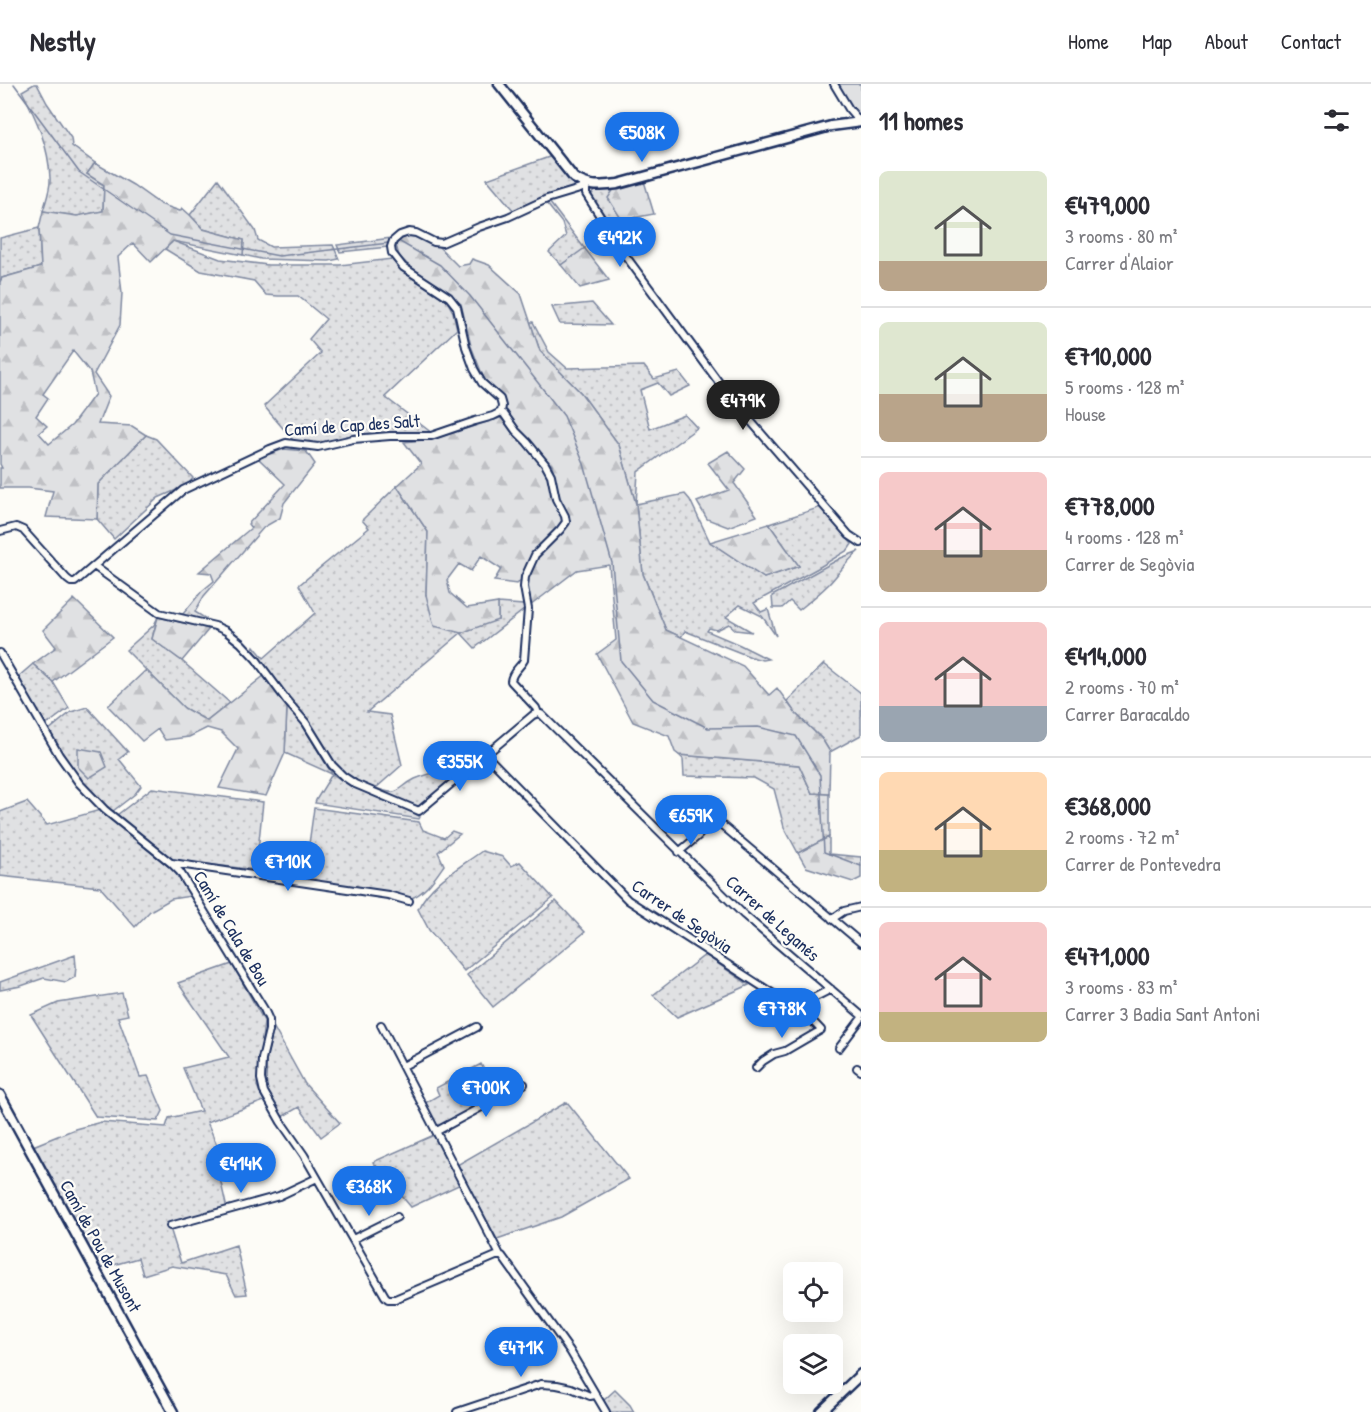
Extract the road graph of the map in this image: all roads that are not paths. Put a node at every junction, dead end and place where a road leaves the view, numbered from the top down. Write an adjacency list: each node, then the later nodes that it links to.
1 (498, 84): 4 (street)
2 (834, 84): 3 (street)
3 (861, 122): 4 (street)
4 (586, 185): 5 (street); 7 (street)
5 (501, 412): 8 (street, Camí de Cap des Salt); 10 (street, Carrer de Leganés)
6 (0, 531): 8 (street, Camí de Cap des Salt)
7 (861, 543)
8 (94, 566): 11 (street)
9 (0, 653): 13 (street, Camí de Cala de Bou)
10 (539, 713): 11 (street); 12 (street, Carrer de Leganés)
11 (486, 755): 19 (street, Carrer de Segòvia)
12 (679, 852): 16 (street); 18 (street, Carrer de Leganés)
13 (171, 863): 14 (street); 29 (street, Camí de Cala de Bou)
14 (409, 901)
15 (861, 907): 16 (street)
16 (832, 919): 17 (street)
17 (861, 943)
18 (831, 989): 19 (street); 20 (street, Carrer de Leganés)
19 (798, 1006): 25 (street, Carrer de Segòvia)
20 (861, 1017): 23 (street)
21 (381, 1025): 24 (street)
22 (477, 1027): 24 (street)
23 (839, 1048)
24 (403, 1066): 28 (street)
25 (756, 1068)
26 (524, 1084): 28 (street)
27 (0, 1095): 36 (street, Camí de Pou de Musont)
28 (437, 1131): 33 (street)
29 (317, 1178): 31 (street); 32 (street, Camí de Cala de Bou)
30 (397, 1217): 32 (street)
31 (170, 1226)
32 (353, 1239): 33 (street, Camí de Cala de Bou)
33 (500, 1255): 35 (street)
34 (861, 1374): 39 (street)
35 (595, 1395): 37 (street); 38 (street)
36 (173, 1412)
37 (457, 1412)
38 (606, 1412)
39 (821, 1412)

